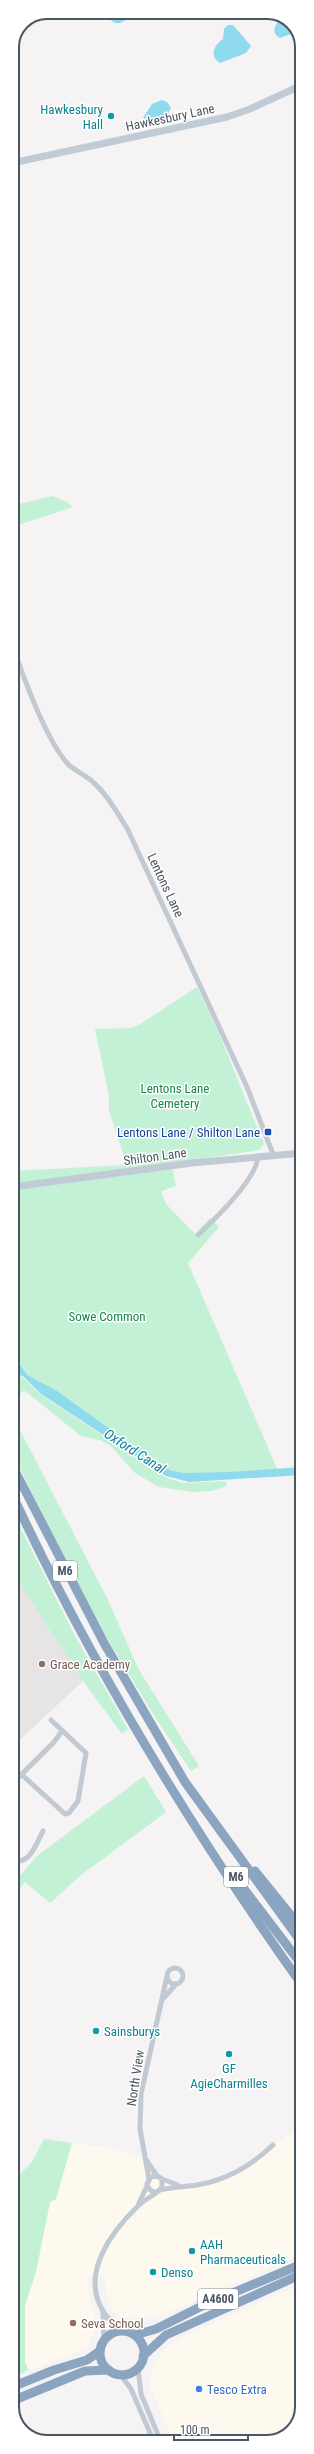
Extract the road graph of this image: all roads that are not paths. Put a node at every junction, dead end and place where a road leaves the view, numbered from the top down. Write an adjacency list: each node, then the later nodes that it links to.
1 (295, 88): 2 (main road, Hawkesbury Lane)
2 (19, 162)
3 (19, 663): 5 (street, Lentons Lane)
4 (295, 1153): 5 (main road, Shilton Lane)
5 (274, 1154): 6 (main road, Shilton Lane)
6 (258, 1156): 7 (main road, Shilton Lane); 8 (street)
7 (19, 1187)
8 (198, 1235)
9 (19, 1479): 14 (highway, M6)
10 (19, 1509): 15 (highway, M6)
11 (51, 1720): 12 (street)
12 (62, 1731): 13 (street); 13 (street)
13 (21, 1774)
14 (185, 1782): 18 (highway); 19 (highway, M6)
15 (172, 1788): 20 (highway, M6); 21 (highway)
16 (43, 1830): 17 (street)
17 (19, 1860)
18 (295, 1921)
19 (295, 1933)
20 (295, 1956)
21 (295, 1974)
22 (167, 1976): 23 (street); 23 (street); 24 (street, North View)
23 (176, 1984): 24 (street)
24 (161, 2000): 26 (street, North View)
25 (273, 2144): 29 (street)
26 (147, 2160): 27 (street); 28 (street)
27 (159, 2178): 28 (street); 29 (street); 31 (street)
28 (148, 2179): 30 (street)
29 (178, 2185): 31 (street)
30 (147, 2186): 31 (street); 32 (street)
31 (157, 2191): 32 (street)
32 (138, 2206): 35 (street)
33 (295, 2267): 37 (highway, A4600)
34 (295, 2277): 40 (highway, A4600)
35 (103, 2311): 36 (street); 38 (street)
36 (121, 2331): 37 (highway); 38 (highway)
37 (135, 2335): 40 (highway)
38 (104, 2341): 39 (highway)
39 (100, 2351): 42 (highway); 44 (highway)
40 (143, 2356): 41 (highway)
41 (138, 2368): 43 (highway); 47 (street)
42 (109, 2370): 43 (highway); 45 (highway)
43 (120, 2374): 46 (street)
44 (19, 2384)
45 (19, 2398)
46 (151, 2435)
47 (158, 2435)

